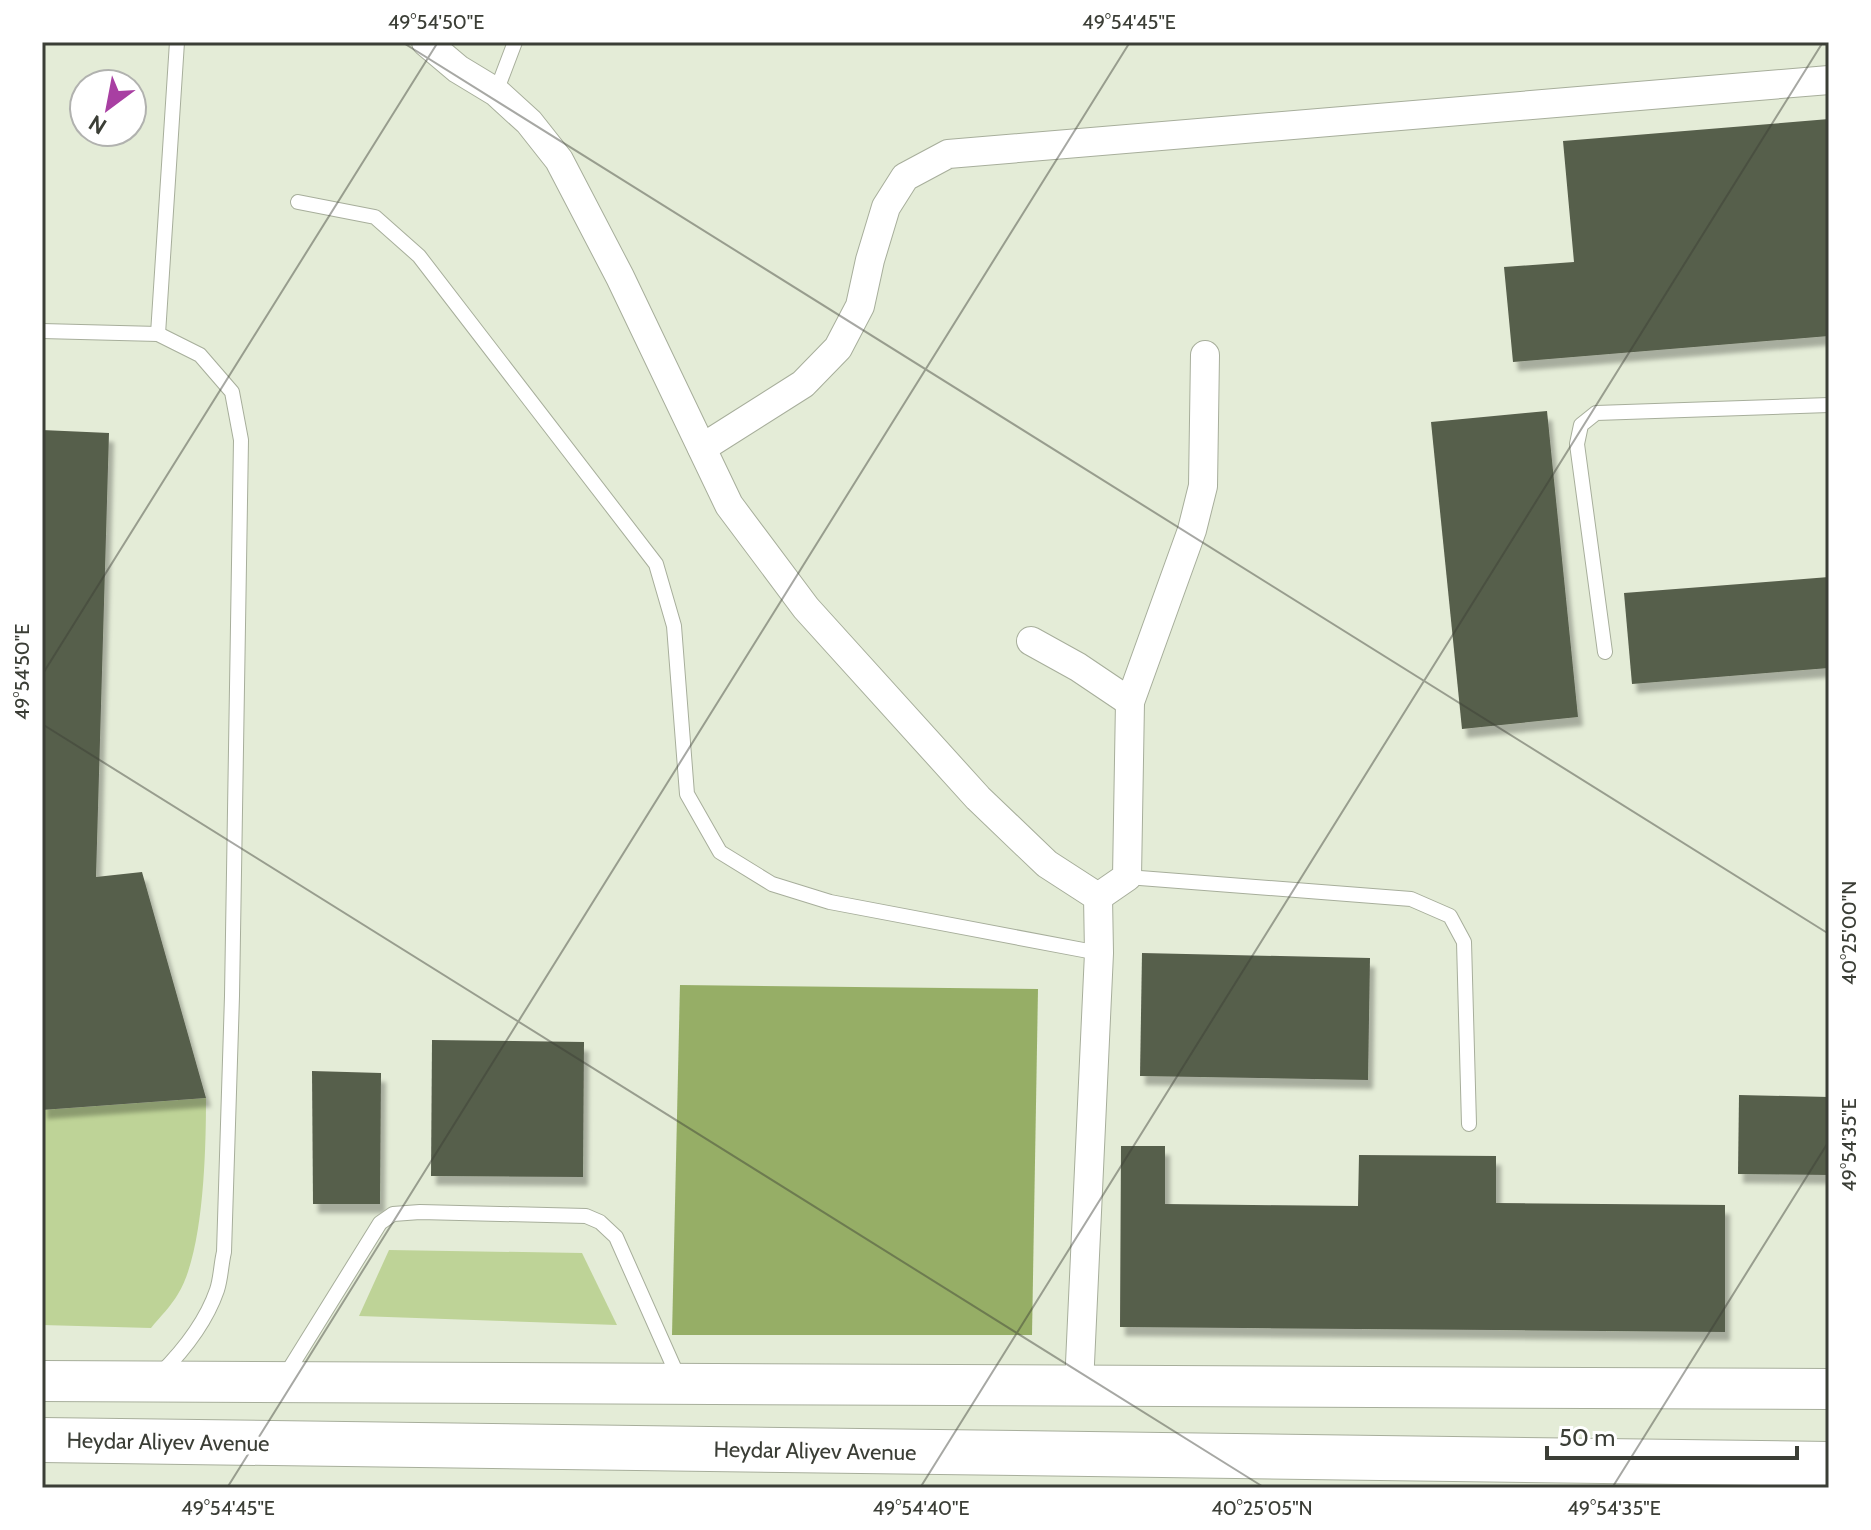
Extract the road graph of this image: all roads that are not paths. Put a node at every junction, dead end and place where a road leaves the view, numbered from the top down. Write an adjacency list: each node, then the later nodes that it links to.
1 (177, 42): 8 (lane)
2 (426, 42): 5 (street)
3 (515, 42): 5 (lane)
4 (1829, 80): 11 (street)
5 (496, 92): 11 (street)
6 (298, 202): 17 (lane)
7 (42, 331): 8 (lane)
8 (158, 334): 21 (lane)
9 (1205, 355): 14 (street)
10 (1829, 405): 13 (lane)
11 (702, 448): 16 (street)
12 (1031, 641): 14 (street)
13 (1605, 652)
14 (1130, 702): 15 (street)
15 (1127, 877): 16 (street); 18 (lane)
16 (1098, 897): 17 (street)
17 (1099, 953): 23 (street)
18 (1469, 1124)
19 (42, 1381): 21 (main road)
20 (281, 1382): 21 (main road); 22 (main road); 22 (lane)
21 (151, 1383)
22 (681, 1385): 23 (main road)
23 (1079, 1385): 24 (main road)
24 (1829, 1389)
25 (42, 1440): 26 (highway, Heydar Aliyev Avenue)
26 (1829, 1464)

